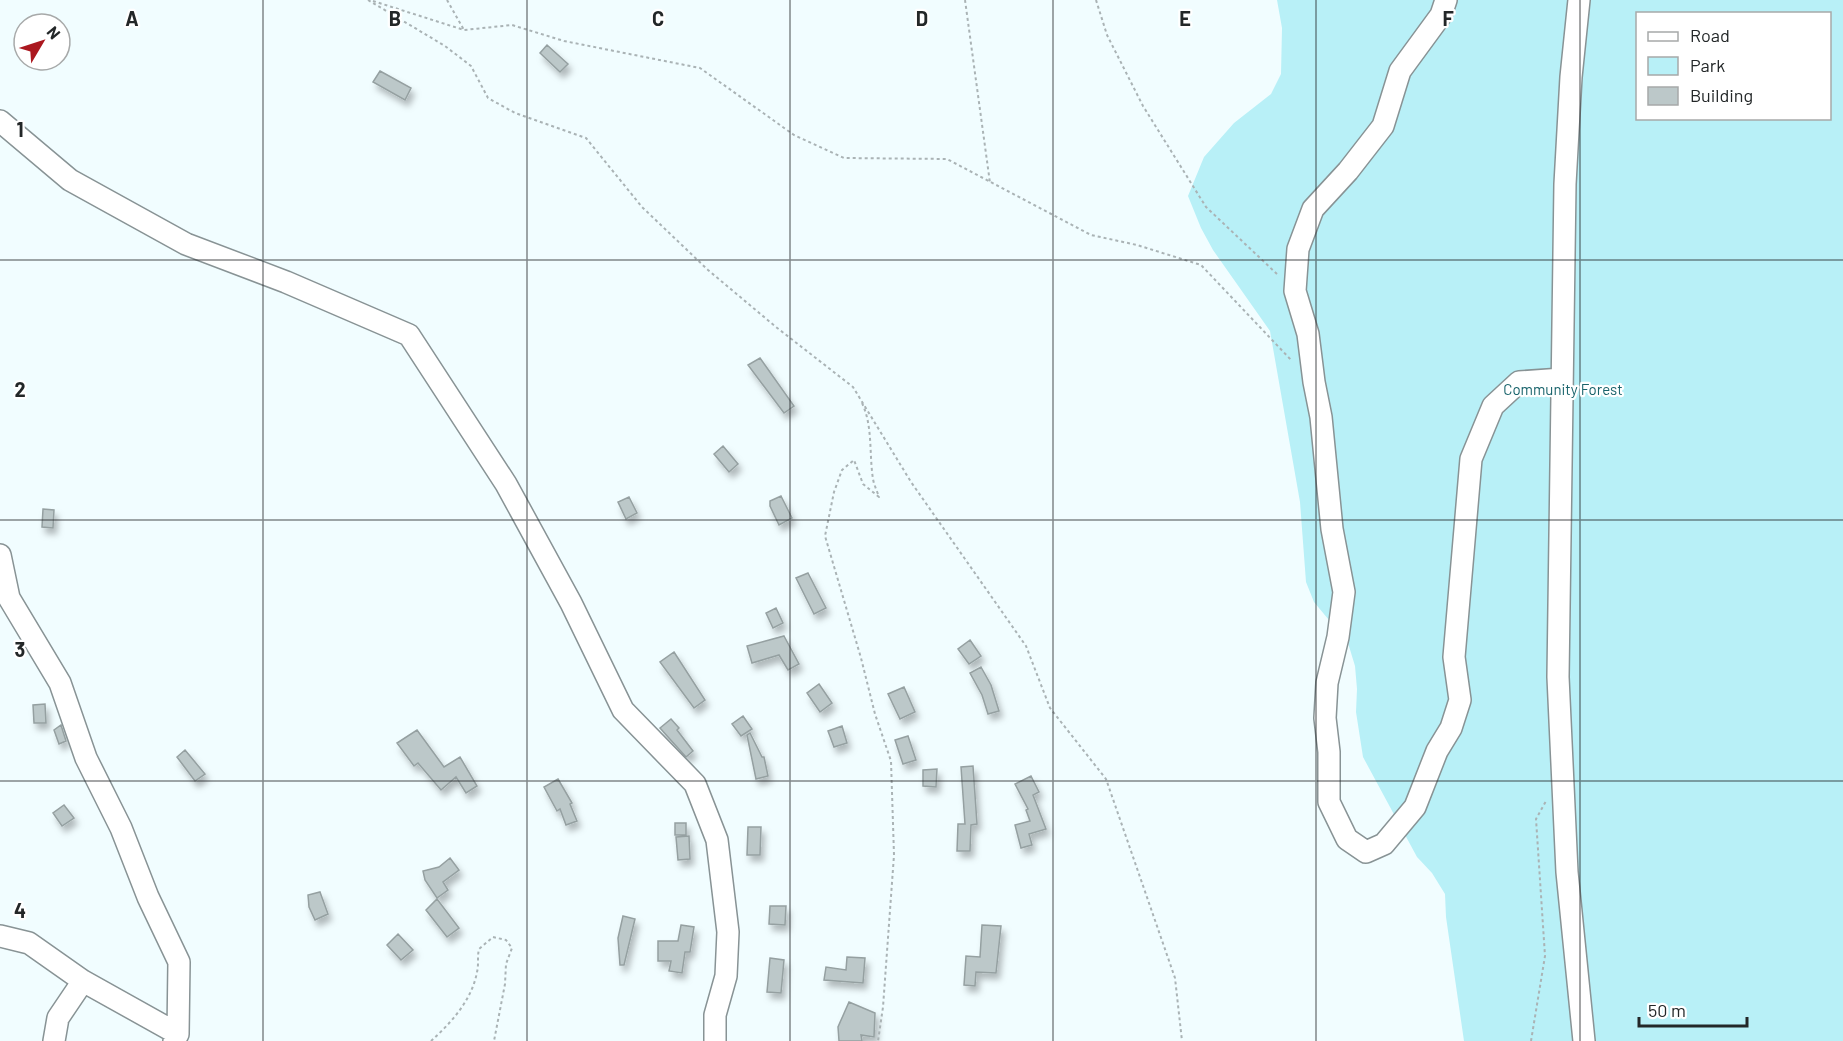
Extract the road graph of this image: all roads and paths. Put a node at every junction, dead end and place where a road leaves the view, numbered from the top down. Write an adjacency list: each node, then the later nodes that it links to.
1 (368, 0): 7 (path); 13 (path)
2 (447, 0): 7 (path)
3 (965, 0): 9 (path)
4 (1096, 0): 10 (path)
5 (1446, 0): 10 (street)
6 (1579, 0): 11 (street)
7 (464, 30): 9 (path)
8 (0, 121): 22 (street)
9 (990, 183): 12 (path)
10 (1295, 291): 12 (street)
11 (1562, 379): 12 (street); 26 (street)
12 (1314, 382)
13 (853, 387): 23 (path); 24 (path)
14 (0, 555): 18 (street)
15 (1546, 800): 25 (path)
16 (0, 936): 17 (street)
17 (83, 981): 18 (street); 19 (street)
18 (176, 1038)
19 (54, 1041)
20 (430, 1041): 21 (path)
21 (494, 1041)
22 (716, 1041)
23 (878, 1041)
24 (1182, 1041)
25 (1530, 1041)
26 (1584, 1041)

